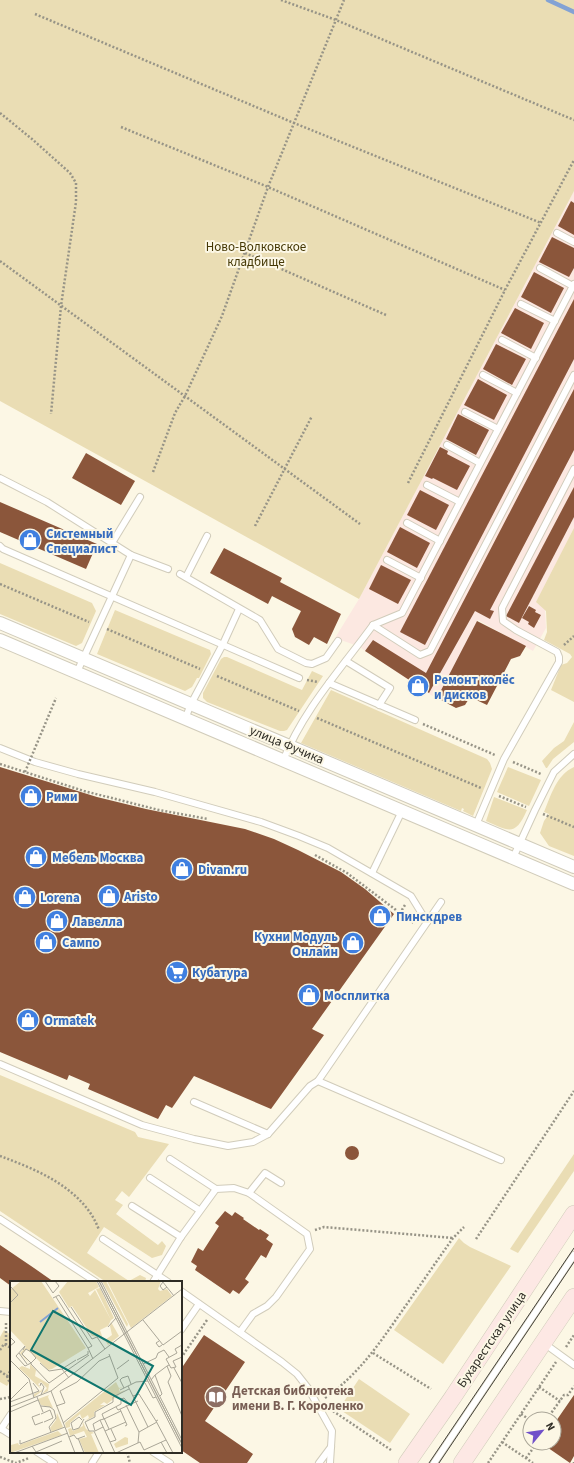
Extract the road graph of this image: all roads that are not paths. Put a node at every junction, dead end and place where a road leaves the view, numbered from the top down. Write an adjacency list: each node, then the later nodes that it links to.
1 (557, 233): 2 (lane)
2 (574, 242)
3 (540, 268): 4 (lane)
4 (574, 285): 6 (lane)
5 (521, 304): 6 (lane)
6 (554, 321): 8 (lane)
7 (502, 340): 8 (lane)
8 (536, 358): 11 (lane)
9 (483, 375): 11 (lane)
10 (574, 375): 33 (lane)
11 (517, 393): 13 (lane)
12 (465, 412): 13 (lane)
13 (498, 429): 15 (lane)
14 (447, 446): 15 (lane)
15 (480, 463): 20 (lane)
16 (574, 469): 51 (lane)
17 (0, 478): 24 (lane)
18 (427, 485): 20 (lane)
19 (140, 497): 24 (lane)
20 (460, 502): 23 (lane)
21 (407, 523): 23 (lane)
22 (207, 536): 31 (lane)
23 (440, 540): 29 (lane)
24 (112, 543): 26 (lane)
25 (0, 546): 30 (lane)
26 (131, 555): 28 (lane); 30 (lane)
27 (387, 560): 29 (lane)
28 (168, 569)
29 (421, 578): 33 (lane)
30 (112, 596): 36 (lane); 37 (lane)
31 (239, 609): 35 (lane); 36 (lane)
32 (0, 623): 37 (street, улица Фучика)
33 (373, 625): 38 (lane)
34 (0, 640): 39 (street, улица Фучика)
35 (338, 641)
36 (223, 644): 40 (lane); 42 (lane)
37 (84, 658): 39 (lane); 42 (street, улица Фучика)
38 (346, 662): 41 (lane); 43 (lane)
39 (77, 672): 44 (street, улица Фучика)
40 (299, 678)
41 (329, 683): 43 (lane); 46 (lane)
42 (191, 704): 44 (lane); 46 (street, улица Фучика)
43 (379, 705): 45 (lane)
44 (185, 719): 49 (street, улица Фучика)
45 (415, 720)
46 (289, 745): 49 (lane); 51 (street, улица Фучика)
47 (0, 748): 55 (lane)
48 (574, 754): 52 (lane)
49 (283, 760): 50 (street, улица Фучика)
50 (402, 811): 53 (street, улица Фучика); 55 (lane)
51 (476, 825): 52 (street, улица Фучика)
52 (520, 844): 53 (lane); 54 (street, улица Фучика)
53 (513, 858): 56 (street, улица Фучика)
54 (574, 867)
55 (372, 873): 58 (lane)
56 (574, 884)
57 (441, 902): 58 (lane)
58 (428, 922): 60 (lane)
59 (0, 1064): 62 (lane)
60 (318, 1081): 62 (lane); 64 (lane)
61 (194, 1102): 62 (lane)
62 (268, 1134)
63 (170, 1159): 67 (lane)
64 (501, 1160)
65 (150, 1178): 70 (lane)
66 (281, 1183): 68 (lane)
67 (216, 1189): 68 (lane); 70 (lane)
68 (249, 1193): 84 (lane)
69 (132, 1206): 73 (lane)
70 (199, 1210): 73 (lane)
71 (574, 1214): 99 (main road, Бухарестская улица)
72 (0, 1219): 77 (lane)
73 (181, 1236): 76 (lane)
74 (103, 1239): 76 (lane)
75 (574, 1255): 100 (lane)
76 (158, 1274): 78 (lane); 79 (lane)
77 (94, 1281)
78 (153, 1281)
79 (167, 1281)
80 (182, 1292): 82 (lane)
81 (574, 1296): 85 (main road)
82 (199, 1304): 83 (lane); 84 (lane)
83 (182, 1329)
84 (240, 1332): 90 (lane)
85 (543, 1342): 86 (lane); 101 (main road)
86 (574, 1365)
87 (10, 1415): 88 (lane)
88 (0, 1428): 89 (lane)
89 (10, 1434)
90 (331, 1447): 97 (lane); 98 (lane)
91 (39, 1453): 94 (lane)
92 (98, 1453): 95 (lane)
93 (155, 1453): 96 (lane)
94 (54, 1463)
95 (92, 1463)
96 (170, 1463)
97 (319, 1463)
98 (330, 1463)
99 (407, 1463)
100 (434, 1463)
101 (462, 1463)

